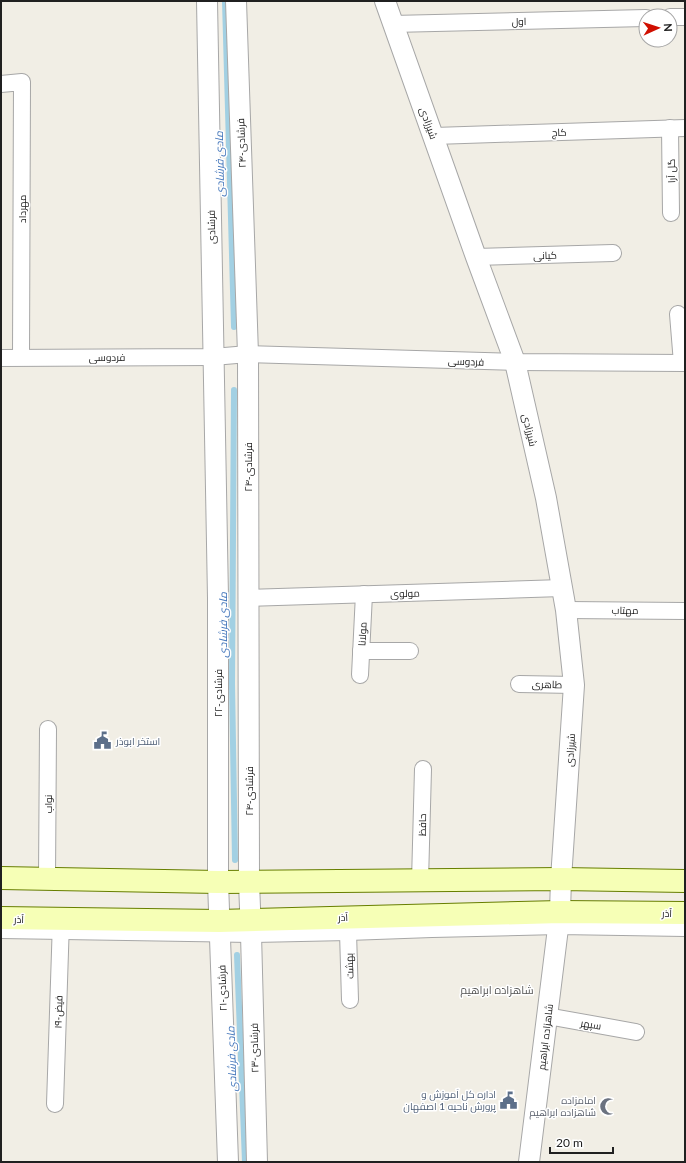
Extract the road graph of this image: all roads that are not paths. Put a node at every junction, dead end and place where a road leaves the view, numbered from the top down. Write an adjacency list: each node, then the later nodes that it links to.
1 (207, 1): 15 (street, فرشادی)
2 (236, 1): 13 (street, ۲۴-فرشادی)
3 (385, 1): 5 (street, شیرزادی)
4 (638, 18): 5 (street, اول)
5 (392, 24): 8 (street, شیرزادی)
6 (1, 84): 14 (street, مهرداد)
7 (677, 128): 8 (street, کاج); 9 (street, گل آرا)
8 (434, 136): 11 (street, شیرزادی)
9 (671, 213)
10 (613, 253): 11 (street, کیانی)
11 (476, 257): 17 (street, شیرزادی)
12 (678, 314): 18 (street)
13 (248, 354): 15 (street, فردوسی); 17 (street, فردوسی); 21 (street, ۲۴-فرشادی)
14 (22, 357): 15 (street, فردوسی); 16 (street, فردوسی)
15 (213, 357): 36 (street, ۲۲-فرشادی)
16 (1, 358)
17 (515, 362): 18 (street, فردوسی); 19 (street, شیرزادی)
18 (683, 363)
19 (562, 588): 20 (street, مولوی); 22 (street, شیرزادی)
20 (364, 594): 21 (street, مولوی); 24 (street, مولانا)
21 (249, 598): 37 (street, ۲۴-فرشادی)
22 (566, 610): 23 (street, مهتاب); 28 (street, شیرزادی)
23 (685, 611)
24 (361, 651): 25 (street); 26 (street, مولانا)
25 (410, 651)
26 (360, 675)
27 (519, 684): 28 (street, طاهری)
28 (574, 685): 33 (street, شیرزادی)
29 (48, 729): 32 (street, نواب)
30 (423, 770): 34 (street, حافظ)
31 (1, 878): 32 (main road)
32 (47, 878): 36 (main road)
33 (561, 879): 34 (main road); 35 (main road); 40 (street, شیرزادی)
34 (420, 880): 37 (main road)
35 (685, 881)
36 (218, 882): 37 (main road); 43 (street, ۲۲-فرشادی)
37 (249, 882): 44 (street, ۲۴-فرشادی)
38 (685, 914): 40 (main road, آذر)
39 (1, 918): 42 (main road, آذر)
40 (560, 919): 41 (main road, آذر); 45 (street, آذر); 49 (street, شاهزاده ابراهیم)
41 (432, 922): 44 (main road, آذر); 47 (street, آذر)
42 (61, 925): 43 (main road, آذر); 46 (street, آذر); 51 (street, ۱۹-فیض)
43 (219, 927): 44 (main road, آذر); 52 (street, ۲۱-فرشادی)
44 (251, 927): 47 (street, آذر); 53 (street, ۲۳-فرشادی)
45 (685, 928)
46 (1, 930)
47 (348, 932): 48 (street, بهشت)
48 (350, 1000)
49 (547, 1016): 50 (street, سپهر); 54 (street, شاهزاده ابراهیم)
50 (636, 1032)
51 (55, 1104)
52 (228, 1162)
53 (257, 1162)
54 (529, 1162)

